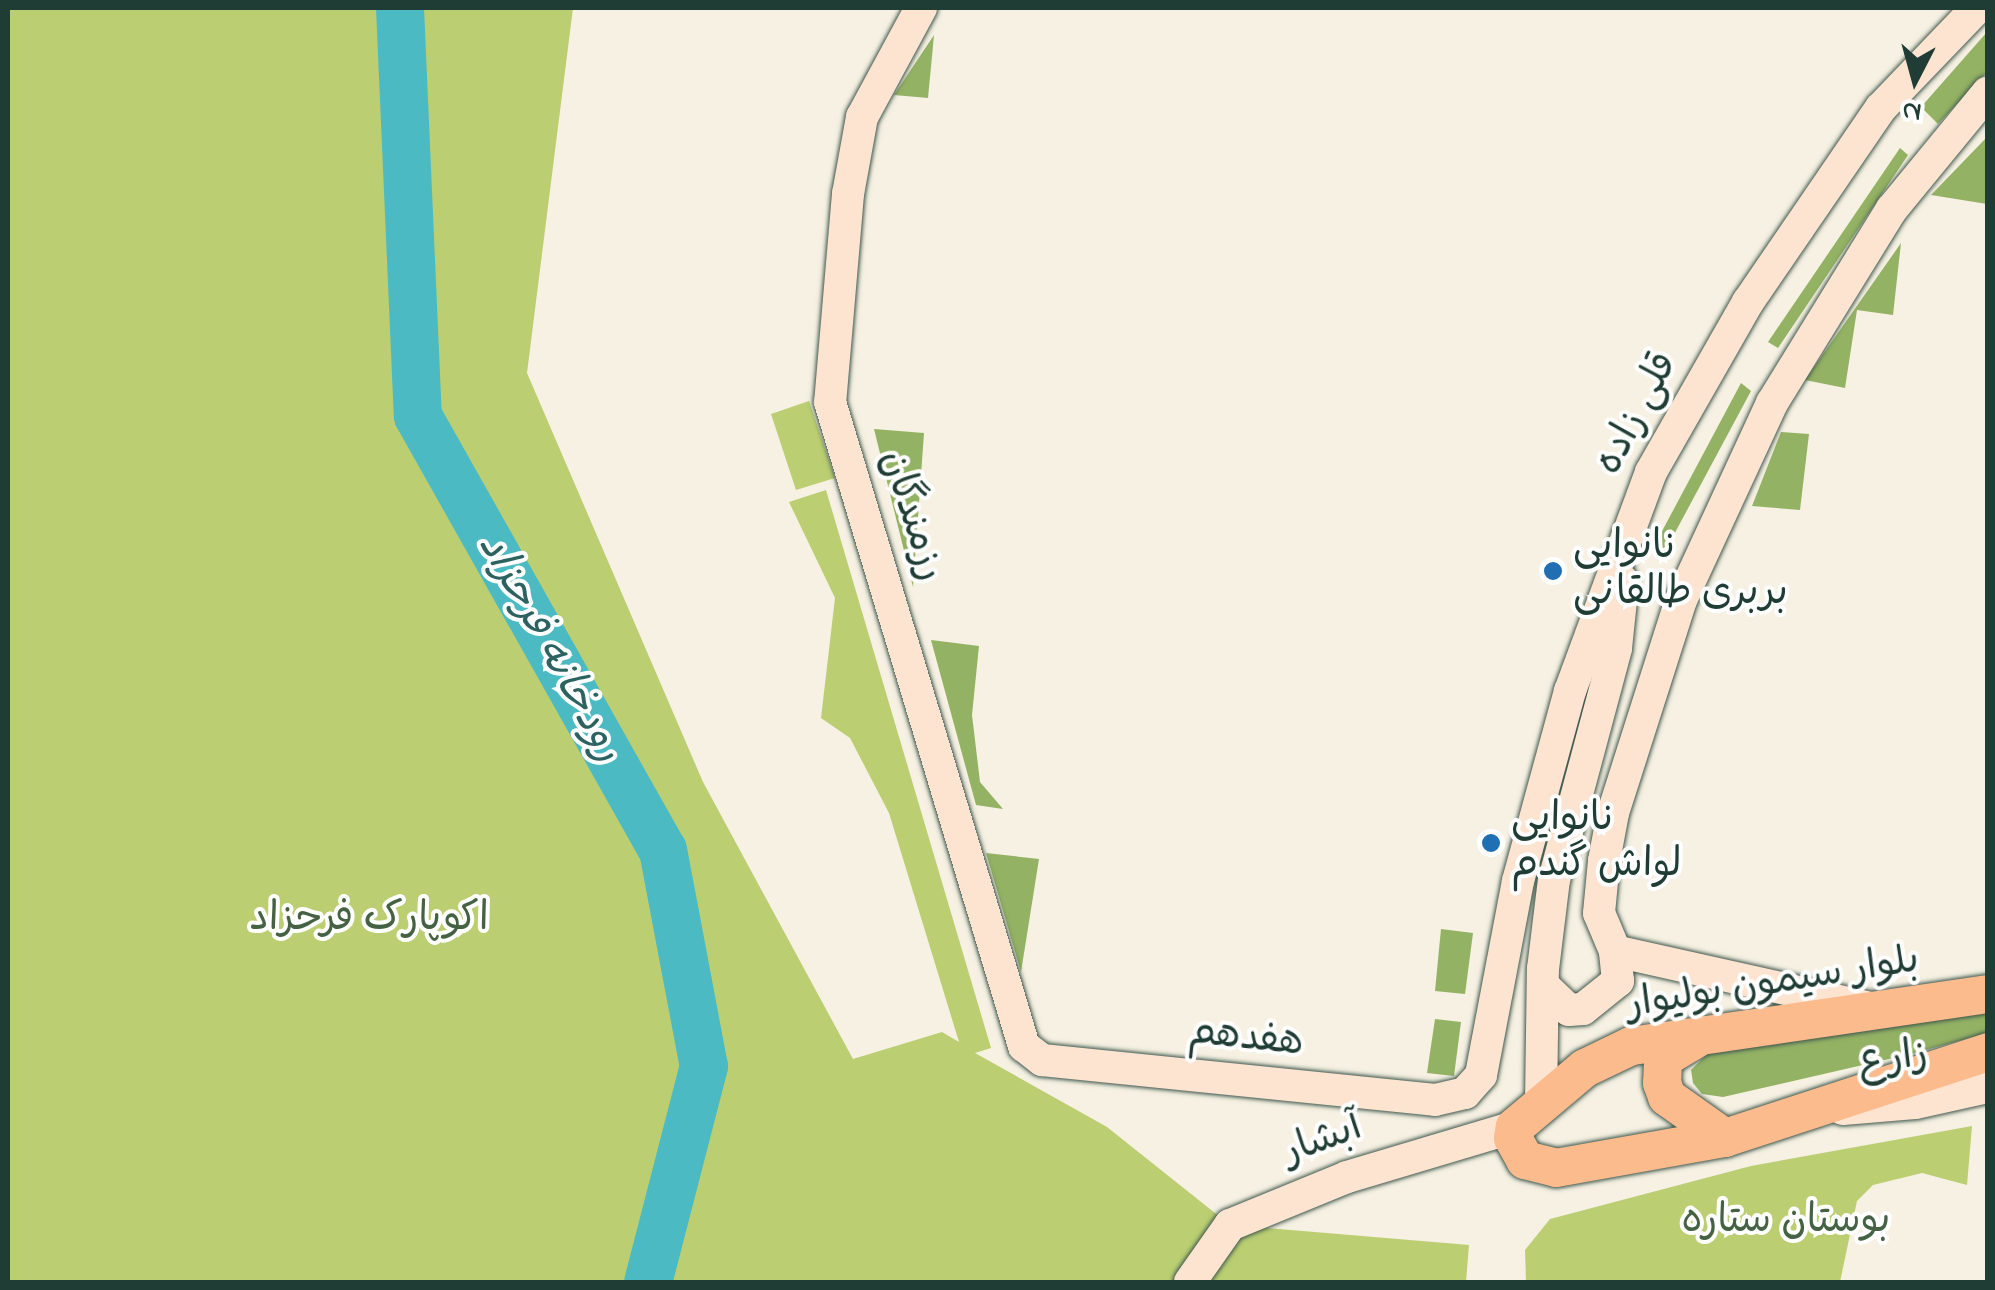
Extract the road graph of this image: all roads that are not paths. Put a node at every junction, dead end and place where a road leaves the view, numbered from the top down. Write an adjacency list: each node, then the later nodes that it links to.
1 (921, 8): 10 (street, رزمندگان)
2 (1977, 8): 4 (street, قلی زاده)
3 (1988, 92): 5 (street)
4 (1628, 527): 6 (street); 13 (street, قلی زاده)
5 (1616, 951): 6 (street); 8 (street)
6 (1547, 989): 15 (street)
7 (1988, 994): 8 (main road, بلوار سیمون بولیوار)
8 (1888, 1012): 9 (main road, بلوار سیمون بولیوار)
9 (1696, 1039): 15 (main road, بلوار سیمون بولیوار); 16 (main road)
10 (1028, 1051): 13 (street, هفدهم)
11 (1988, 1052): 14 (main road)
12 (1988, 1087): 14 (street, زارع)
13 (1458, 1096)
14 (1808, 1112): 16 (main road)
15 (1528, 1116): 16 (main road); 17 (street, آبشار)
16 (1725, 1138)
17 (1190, 1282)

